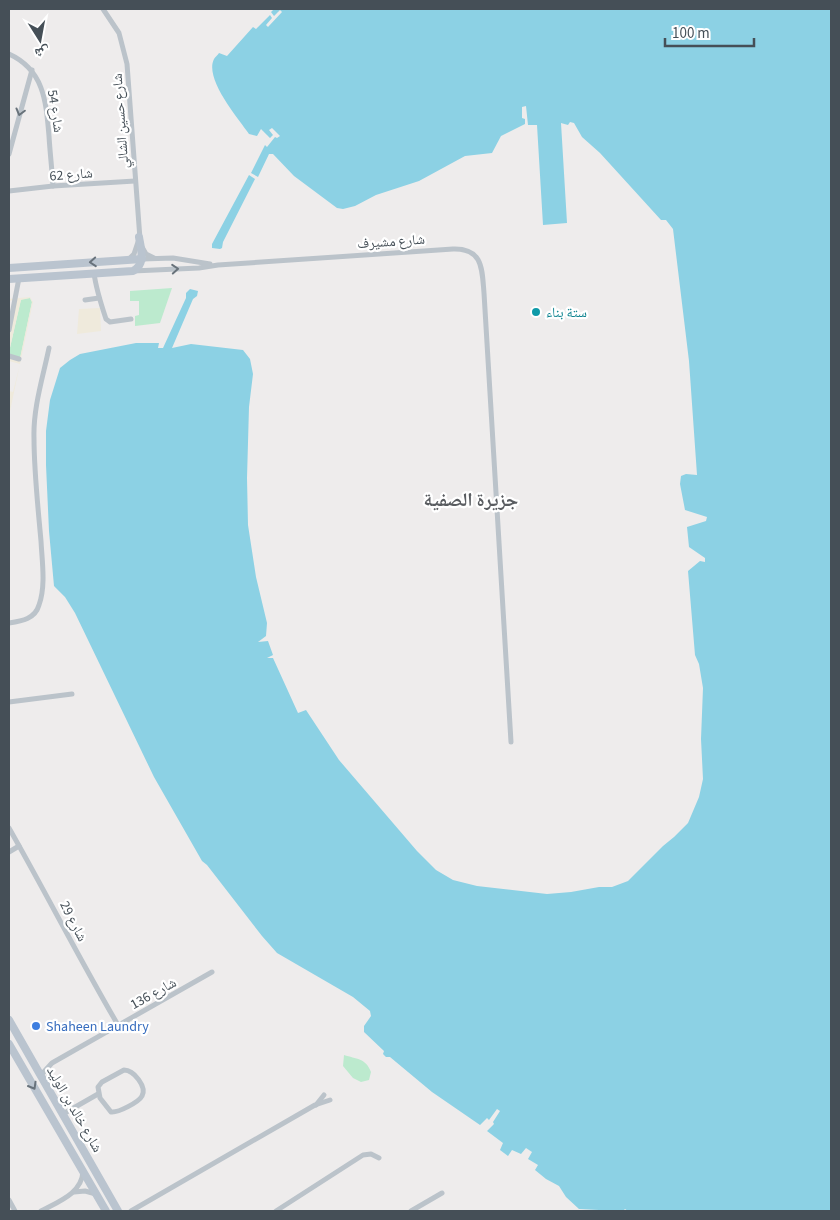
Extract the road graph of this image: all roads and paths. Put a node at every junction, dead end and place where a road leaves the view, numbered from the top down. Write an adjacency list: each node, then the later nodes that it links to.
1 (103, 9): 5 (street, شارع حسين الشالي)
2 (9, 54): 3 (street, شارع 54)
3 (32, 70): 4 (street, one-way to 4); 6 (street, شارع 54)
4 (9, 154)
5 (135, 181): 6 (street, شارع 62); 8 (street, شارع حسين الشالي)
6 (53, 186): 7 (street, شارع 62)
7 (9, 191)
8 (139, 237): 9 (street); 10 (main road); 11 (street, شارع حسين الشالي)
9 (154, 258): 10 (street, شارع مشيرف); 12 (street, شارع مشيرف)
10 (142, 259): 11 (main road, شارع مشيرف); 14 (main road)
11 (128, 260): 13 (main road, شارع مشيرف, one-way to 13)
12 (218, 265): 14 (street, شارع مشيرف, one-way to 12); 28 (street, شارع مشيرف)
13 (9, 268)
14 (133, 271): 15 (main road, شارع مشيرف)
15 (94, 273): 16 (main road, شارع مشيرف); 18 (street)
16 (19, 278): 17 (main road, شارع مشيرف); 21 (street)
17 (9, 279)
18 (99, 298): 19 (street); 20 (street)
19 (85, 300)
20 (131, 319)
21 (9, 330)
22 (49, 348): 25 (street)
23 (9, 356): 24 (street)
24 (19, 359)
25 (9, 623)
26 (72, 694): 27 (street)
27 (9, 702)
28 (511, 742)
29 (9, 828): 30 (street, شارع 29)
30 (19, 846): 31 (street); 34 (street, شارع 29)
31 (9, 852)
32 (212, 972): 34 (street, شارع 136)
33 (9, 1020): 35 (main road, شارع خالد بن الوليد)
34 (118, 1025): 39 (street, شارع 136)
35 (18, 1037): 36 (main road); 37 (main road, شارع خالد بن الوليد)
36 (9, 1043): 38 (main road, شارع خالد بن الوليد)
37 (27, 1051): 38 (main road); 40 (main road, شارع خالد بن الوليد)
38 (16, 1056): 48 (main road, شارع خالد بن الوليد, one-way to 48)
39 (52, 1063): 40 (street, شارع 136); 41 (street, شارع 136)
40 (36, 1066): 41 (main road, شارع خالد بن الوليد)
41 (41, 1076): 46 (main road, شارع خالد بن الوليد)
42 (98, 1094): 42 (street); 46 (street)
43 (324, 1095): 45 (street)
44 (330, 1100): 45 (street)
45 (315, 1105): 57 (street)
46 (63, 1114): 56 (main road, شارع خالد بن الوليد)
47 (379, 1158): 58 (street)
48 (83, 1171): 49 (street); 51 (main road, شارع خالد بن الوليد)
49 (74, 1192): 51 (street); 54 (street)
50 (442, 1193): 59 (street)
51 (96, 1194): 55 (main road, شارع خالد بن الوليد)
52 (9, 1200): 53 (street)
53 (15, 1211)
54 (41, 1211)
55 (106, 1211)
56 (118, 1211)
57 (132, 1211)
58 (276, 1211)
59 (411, 1211)

